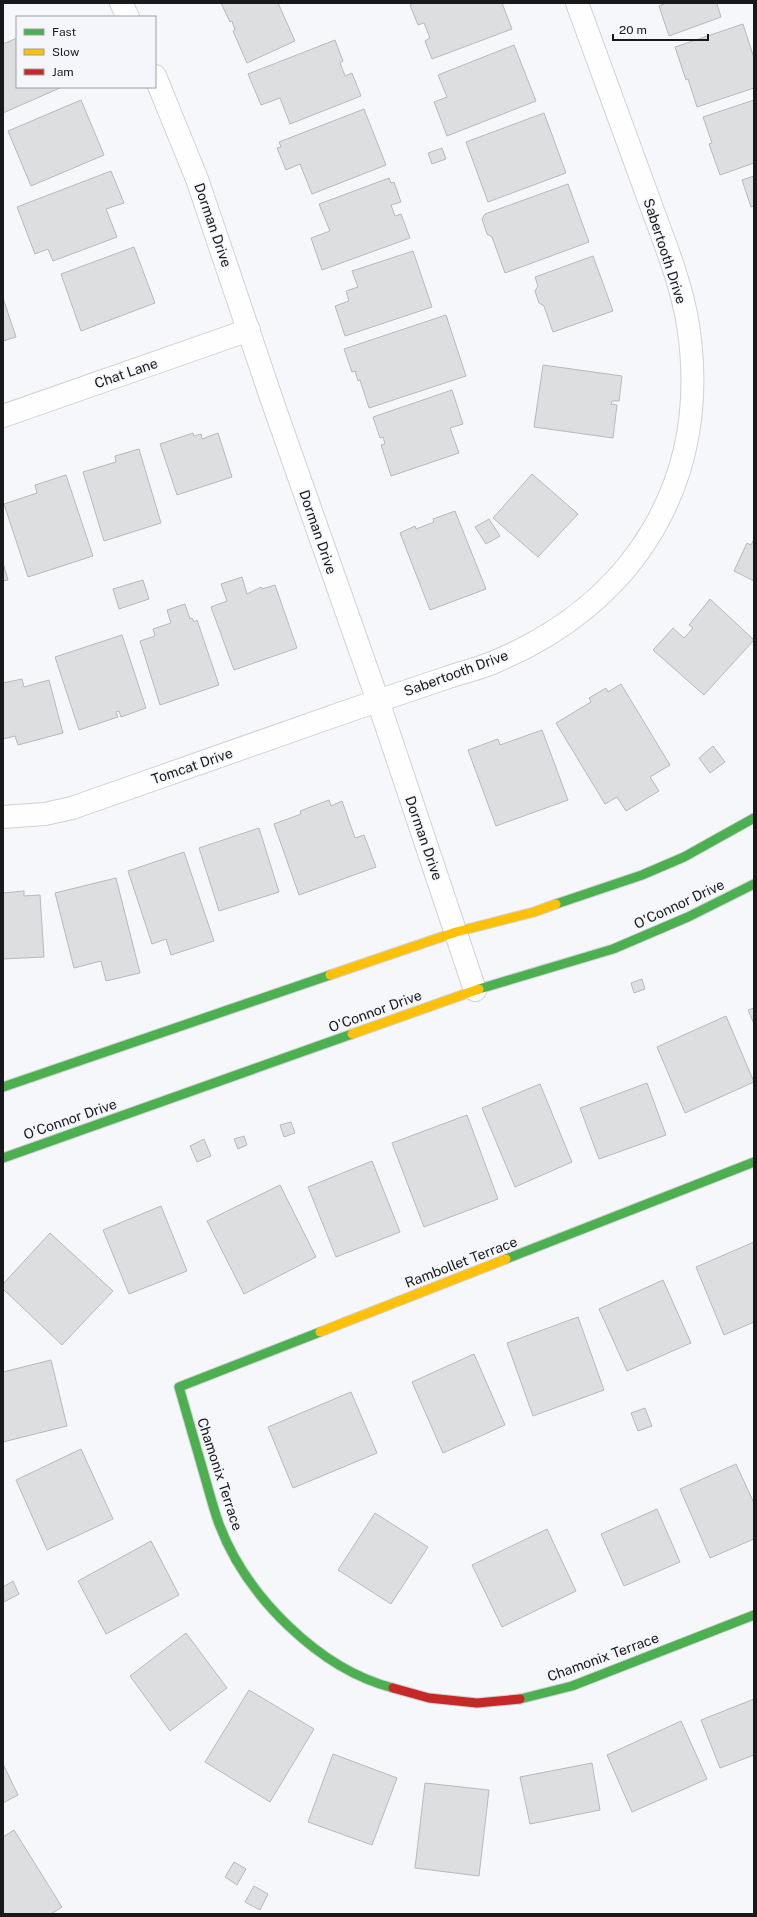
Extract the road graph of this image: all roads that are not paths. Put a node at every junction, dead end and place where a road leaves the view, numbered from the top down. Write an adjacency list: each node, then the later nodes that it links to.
1 (121, 3): 3 (street)
2 (577, 3): 7 (street, Sabertooth Drive)
3 (128, 16)
4 (156, 78): 5 (street, Dorman Drive)
5 (249, 330): 6 (street, Chat Lane); 7 (street, Dorman Drive)
6 (3, 416)
7 (378, 701): 8 (street, Tomcat Drive); 11 (street, Dorman Drive)
8 (3, 817)
9 (754, 818): 11 (main road)
10 (754, 884): 12 (main road, O'Connor Drive)
11 (456, 932): 12 (street, Dorman Drive); 13 (main road)
12 (475, 990): 14 (main road, O'Connor Drive)
13 (3, 1086)
14 (3, 1158)
15 (754, 1162): 16 (main road, Rambollet Terrace)
16 (179, 1387): 17 (main road, Chamonix Terrace)
17 (754, 1615)

